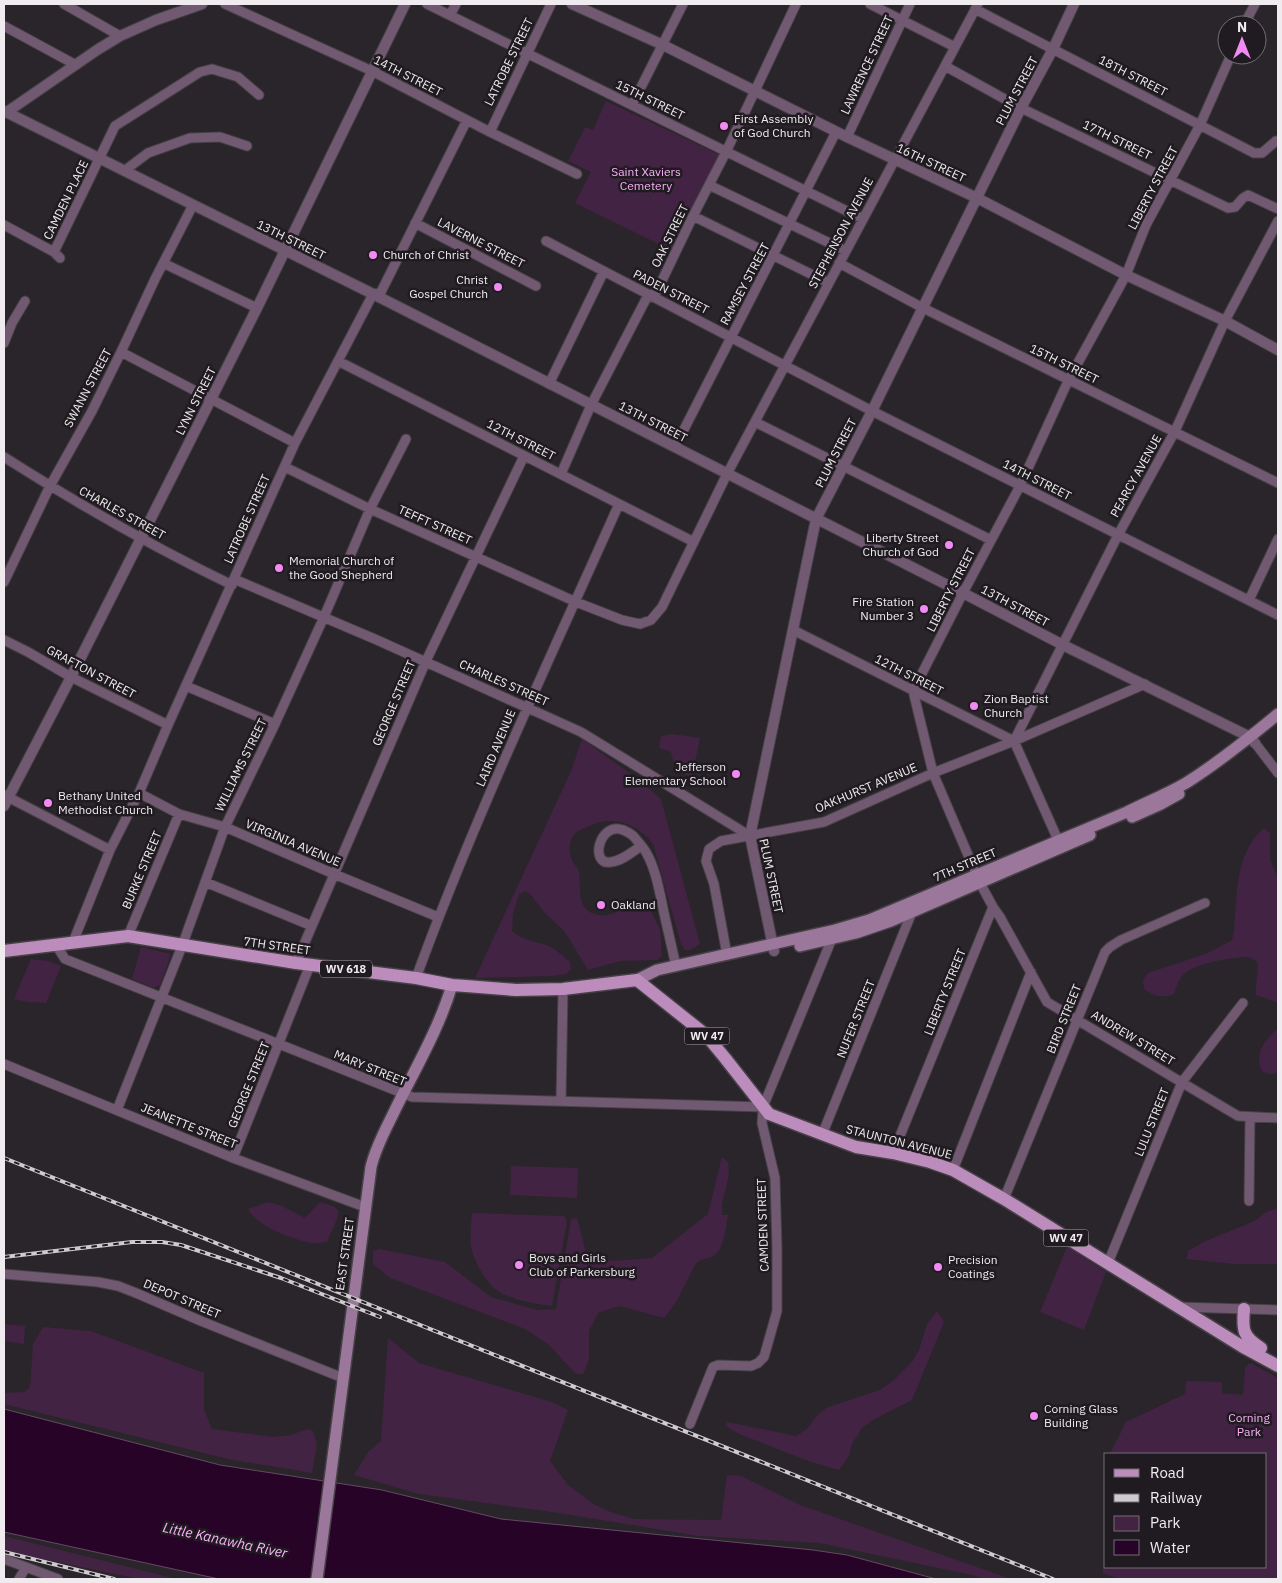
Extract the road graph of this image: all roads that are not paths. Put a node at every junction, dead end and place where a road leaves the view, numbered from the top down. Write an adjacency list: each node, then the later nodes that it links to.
1 (64, 4): 18 (street)
2 (202, 4): 18 (street)
3 (225, 4): 26 (street, 14TH STREET)
4 (406, 4): 26 (street, LYNN STREET)
5 (427, 4): 15 (street, 15TH STREET)
6 (456, 4): 15 (street)
7 (551, 4): 22 (street, LATROBE STREET)
8 (572, 4): 19 (street, 16TH STREET)
9 (684, 4): 19 (street)
10 (796, 4): 27 (street, OAK STREET)
11 (870, 4): 16 (street)
12 (910, 4): 16 (street, LAWRENCE STREET)
13 (1074, 4): 21 (street, PLUM STREET)
14 (977, 7): 20 (street, STEPHENSON AVENUE); 21 (street, 18TH STREET)
15 (450, 15): 22 (street, 15TH STREET)
16 (902, 19): 20 (street); 36 (street, LAWRENCE STREET)
17 (4, 26): 23 (street)
18 (120, 36): 23 (street)
19 (663, 45): 27 (street, 16TH STREET); 29 (street)
20 (955, 47): 25 (street, STEPHENSON AVENUE)
21 (1053, 49): 30 (street, PLUM STREET); 33 (street, 18TH STREET)
22 (528, 54): 29 (street, 15TH STREET); 34 (street, LATROBE STREET)
23 (76, 65): 31 (street)
24 (1227, 65): 33 (street, LIBERTY STREET)
25 (945, 66): 30 (street, 17TH STREET); 41 (street, STEPHENSON AVENUE)
26 (372, 71): 32 (street, 14TH STREET); 58 (street, LYNN STREET)
27 (755, 90): 35 (street, 16TH STREET); 39 (street, OAK STREET)
28 (259, 95): 40 (street, CAMDEN PLACE)
29 (632, 105): 39 (street, 15TH STREET)
30 (1021, 108): 44 (street, 17TH STREET); 47 (street, PLUM STREET)
31 (5, 112): 40 (street, 13TH STREET)
32 (467, 120): 34 (street, 14TH STREET); 53 (street, LATROBE STREET)
33 (1200, 124): 37 (street, 18TH STREET); 44 (street, LIBERTY STREET)
34 (490, 132): 43 (street, 14TH STREET)
35 (836, 132): 36 (street, 16TH STREET); 46 (street, RAMSEY STREET)
36 (847, 138): 41 (street, 16TH STREET)
37 (1278, 141)
38 (247, 146): 42 (street)
39 (726, 152): 45 (street, OAK STREET); 46 (street, 15TH STREET)
40 (100, 159): 42 (street, 13TH STREET); 55 (street, CAMDEN PLACE)
41 (894, 160): 47 (street, 16TH STREET); 51 (street, STEPHENSON AVENUE)
42 (124, 171): 48 (street, 13TH STREET)
43 (577, 174)
44 (1171, 180): 49 (street, 17TH STREET); 63 (street, LIBERTY STREET)
45 (709, 185): 50 (street, OAK STREET); 54 (street)
46 (806, 191): 51 (street, 15TH STREET); 54 (street, RAMSEY STREET)
47 (977, 198): 63 (street, 16TH STREET); 70 (street, PLUM STREET)
48 (192, 205): 58 (street, 13TH STREET); 60 (street, SWANN STREET)
49 (1278, 209)
50 (693, 216): 59 (street); 67 (street, OAK STREET)
51 (863, 219): 57 (street, STEPHENSON AVENUE)
52 (1278, 221): 72 (street, PEARCY AVENUE)
53 (415, 223): 65 (street, LAVERNE STREET); 66 (street, LATROBE STREET)
54 (790, 224): 57 (street); 59 (street, RAMSEY STREET)
55 (4, 225)
56 (546, 242): 62 (street, PADEN STREET)
57 (846, 250): 61 (street, STEPHENSON AVENUE)
58 (285, 251): 66 (street, 13TH STREET); 69 (street, LYNN STREET)
59 (774, 256): 64 (street); 73 (street, RAMSEY STREET)
60 (163, 263): 69 (street); 76 (street, SWANN STREET)
61 (840, 263): 64 (street, STEPHENSON AVENUE); 70 (street, 15TH STREET)
62 (604, 271): 67 (street, PADEN STREET); 80 (street)
63 (1126, 274): 72 (street, 16TH STREET); 79 (street, LIBERTY STREET)
64 (829, 283): 78 (street, STEPHENSON AVENUE)
65 (536, 286)
66 (373, 294): 77 (street, LATROBE STREET); 80 (street, 13TH STREET)
67 (651, 296): 73 (street, PADEN STREET); 82 (street, OAK STREET)
68 (24, 301): 71 (street)
69 (257, 308): 81 (street, LYNN STREET)
70 (923, 308): 79 (street, 15TH STREET); 83 (street, PLUM STREET)
71 (8, 322): 74 (street)
72 (1226, 322): 75 (street, 16TH STREET); 85 (street, PEARCY AVENUE)
73 (731, 337): 78 (street, PADEN STREET); 88 (street, RAMSEY STREET)
74 (4, 343)
75 (1278, 350)
76 (121, 352): 81 (street); 96 (street, SWANN STREET)
77 (338, 361): 87 (street, LATROBE STREET); 89 (street, 12TH STREET)
78 (785, 365): 83 (street, 14TH STREET); 84 (street, STEPHENSON AVENUE)
79 (1068, 380): 85 (street, 15TH STREET); 97 (street, LIBERTY STREET)
80 (549, 384): 82 (street, 13TH STREET)
81 (211, 400): 87 (street); 102 (street, LYNN STREET)
82 (590, 405): 88 (street, 13TH STREET); 93 (street, OAK STREET)
83 (872, 411): 91 (street, PLUM STREET); 97 (street, 14TH STREET)
84 (755, 422): 91 (street); 94 (street, STEPHENSON AVENUE)
85 (1175, 431): 95 (street, 15TH STREET); 101 (street, PEARCY AVENUE)
86 (406, 439): 99 (street, WILLIAMS STREET)
87 (295, 443): 92 (street, LATROBE STREET)
88 (675, 447): 94 (street, 13TH STREET)
89 (524, 456): 93 (street, 12TH STREET); 106 (street, GEORGE STREET)
90 (4, 457): 96 (street, CHARLES STREET)
91 (844, 466): 100 (street, PLUM STREET); 104 (street)
92 (285, 467): 99 (street, TEFFT STREET); 109 (street, LATROBE STREET)
93 (561, 474): 98 (street, 12TH STREET)
94 (727, 474): 100 (street, 13TH STREET); 105 (street, STEPHENSON AVENUE)
95 (1278, 483)
96 (50, 486): 102 (street, CHARLES STREET); 108 (street, SWANN STREET)
97 (1020, 486): 101 (street, 14TH STREET); 104 (street, LIBERTY STREET)
98 (619, 504): 105 (street, 12TH STREET); 112 (street, LAIRD AVENUE)
99 (370, 509): 106 (street, TEFFT STREET); 114 (street, WILLIAMS STREET)
100 (816, 519): 110 (street, 13TH STREET); 115 (street, PLUM STREET)
101 (1118, 535): 111 (street, 14TH STREET); 117 (street, PEARCY AVENUE)
102 (140, 538): 109 (street, CHARLES STREET); 119 (street, LYNN STREET)
103 (1278, 539): 111 (street)
104 (991, 540): 110 (street, LIBERTY STREET)
105 (694, 542): 107 (street, STEPHENSON AVENUE)
106 (475, 556): 112 (street, TEFFT STREET); 118 (street, GEORGE STREET)
107 (675, 578): 112 (street, TEFFT STREET)
108 (5, 579)
109 (233, 582): 114 (street, CHARLES STREET); 121 (street, LATROBE STREET)
110 (963, 593): 117 (street, 13TH STREET); 122 (street, LIBERTY STREET)
111 (1249, 600): 113 (street, 14TH STREET)
112 (576, 602): 123 (street, LAIRD AVENUE)
113 (1278, 615)
114 (324, 617): 118 (street, CHARLES STREET); 125 (street, WILLIAMS STREET)
115 (792, 630): 122 (street, 12TH STREET); 136 (street, PLUM STREET)
116 (4, 640): 119 (street, GRAFTON STREET)
117 (1063, 645): 120 (street, 13TH STREET); 129 (street, PEARCY AVENUE)
118 (426, 661): 123 (street, CHARLES STREET); 140 (street, GEORGE STREET)
119 (71, 677): 127 (street, GRAFTON STREET); 133 (street, LYNN STREET)
120 (1145, 684): 128 (street, 13TH STREET); 129 (street)
121 (186, 686): 125 (street); 127 (street, LATROBE STREET)
122 (913, 691): 129 (street, 12TH STREET); 130 (street)
123 (527, 708): 136 (street, CHARLES STREET); 146 (street, LAIRD AVENUE)
124 (1278, 714): 128 (main road, 7TH STREET / WV 618)
125 (275, 724): 135 (street, WILLIAMS STREET)
126 (1278, 724): 128 (main road, 7TH STREET / WV 618)
127 (168, 725): 132 (street, LATROBE STREET)
128 (1252, 740): 131 (street, 13TH STREET); 137 (main road, 7TH STREET / WV 618); 141 (main road, 7TH STREET / WV 618)
129 (1014, 741): 130 (street, OAKHURST AVENUE); 137 (street)
130 (934, 773): 136 (street, OAKHURST AVENUE); 141 (street)
131 (1278, 773)
132 (139, 793): 134 (street, VIRGINIA AVENUE); 139 (street, LATROBE STREET)
133 (5, 799): 139 (street)
134 (179, 814): 135 (street, VIRGINIA AVENUE); 149 (street, BURKE STREET)
135 (225, 827): 140 (street, VIRGINIA AVENUE); 142 (street, WILLIAMS STREET)
136 (750, 836): 153 (street, PLUM STREET); 155 (street, OAKHURST AVENUE)
137 (1058, 840): 141 (main road, 7TH STREET / WV 618)
138 (641, 846): 138 (street); 158 (street)
139 (110, 850): 150 (street, LATROBE STREET)
140 (334, 874): 146 (street, VIRGINIA AVENUE); 147 (street, GEORGE STREET)
141 (978, 879): 144 (street); 145 (main road, 7TH STREET / WV 618); 148 (main road, 7TH STREET / WV 618)
142 (205, 882): 147 (street); 152 (street, WILLIAMS STREET)
143 (1205, 903): 166 (street, BIRD STREET)
144 (993, 907): 159 (street, ANDREW STREET); 177 (street, LIBERTY STREET)
145 (912, 912): 148 (main road, 7TH STREET / WV 618); 176 (street, NUFER STREET)
146 (438, 917): 160 (street, LAIRD AVENUE)
147 (312, 926): 156 (street, GEORGE STREET)
148 (833, 934): 153 (main road, 7TH STREET / WV 618); 172 (street, CAMDEN STREET)
149 (128, 936): 150 (main road, 7TH STREET / WV 618); 152 (main road, 7TH STREET / WV 618)
150 (73, 942): 151 (main road, 7TH STREET / WV 618)
151 (56, 945): 154 (main road, 7TH STREET / WV 618); 164 (street, MARY STREET)
152 (182, 946): 156 (main road, 7TH STREET / WV 618); 164 (street, WILLIAMS STREET)
153 (773, 948): 155 (main road, 7TH STREET / WV 618); 161 (main road, 7TH STREET / WV 618)
154 (4, 951)
155 (728, 954): 158 (main road, 7TH STREET / WV 618)
156 (296, 963): 157 (main road, 7TH STREET / WV 618)
157 (310, 965): 160 (main road, 7TH STREET / WV 618); 167 (street, GEORGE STREET)
158 (676, 966): 161 (main road, 7TH STREET / WV 618)
159 (1031, 972): 166 (street, ANDREW STREET); 179 (street)
160 (416, 978): 162 (main road, 7TH STREET / WV 618)
161 (637, 980): 163 (main road, 7TH STREET / WV 618); 172 (main road, STAUNTON AVENUE / WV 47)
162 (452, 985): 163 (main road, 7TH STREET / WV 618); 170 (main road, EAST STREET)
163 (563, 989): 171 (street)
164 (162, 997): 167 (street, MARY STREET); 173 (street, WILLIAMS STREET)
165 (1243, 1003): 169 (street, LULU STREET)
166 (1077, 1019): 169 (street, ANDREW STREET); 180 (street, BIRD STREET)
167 (279, 1044): 170 (street, MARY STREET); 178 (street, GEORGE STREET)
168 (4, 1064): 173 (street, JEANETTE STREET)
169 (1182, 1082): 174 (street, ANDREW STREET); 183 (street, LULU STREET)
170 (402, 1095): 171 (street, MARY STREET); 182 (main road, EAST STREET)
171 (561, 1101): 172 (street, MARY STREET)
172 (763, 1106): 176 (main road, STAUNTON AVENUE / WV 47); 193 (street, CAMDEN STREET)
173 (117, 1110): 178 (street, JEANETTE STREET)
174 (1250, 1117): 175 (street, ANDREW STREET); 181 (street)
175 (1278, 1118)
176 (822, 1135): 177 (main road, STAUNTON AVENUE / WV 47)
177 (893, 1153): 179 (main road, STAUNTON AVENUE / WV 47)
178 (234, 1158): 182 (street, JEANETTE STREET)
179 (953, 1170): 180 (main road, STAUNTON AVENUE / WV 47)
180 (1004, 1199): 183 (main road, STAUNTON AVENUE / WV 47)
181 (1250, 1202)
182 (366, 1207): 192 (main road, EAST STREET)
183 (1108, 1263): 185 (main road, STAUNTON AVENUE / WV 47)
184 (4, 1274): 192 (street, DEPOT STREET)
185 (1179, 1307): 186 (street); 189 (main road, STAUNTON AVENUE / WV 47)
186 (1244, 1309): 187 (street); 188 (main road)
187 (1278, 1310)
188 (1243, 1324): 189 (main road); 190 (main road)
189 (1231, 1339): 191 (main road, STAUNTON AVENUE / WV 47)
190 (1278, 1359)
191 (1278, 1366)
192 (343, 1378): 198 (main road, EAST STREET)
193 (690, 1424)
194 (4, 1559): 195 (street)
195 (26, 1567): 196 (street); 197 (street)
196 (19, 1579)
197 (58, 1579)
198 (317, 1579)

